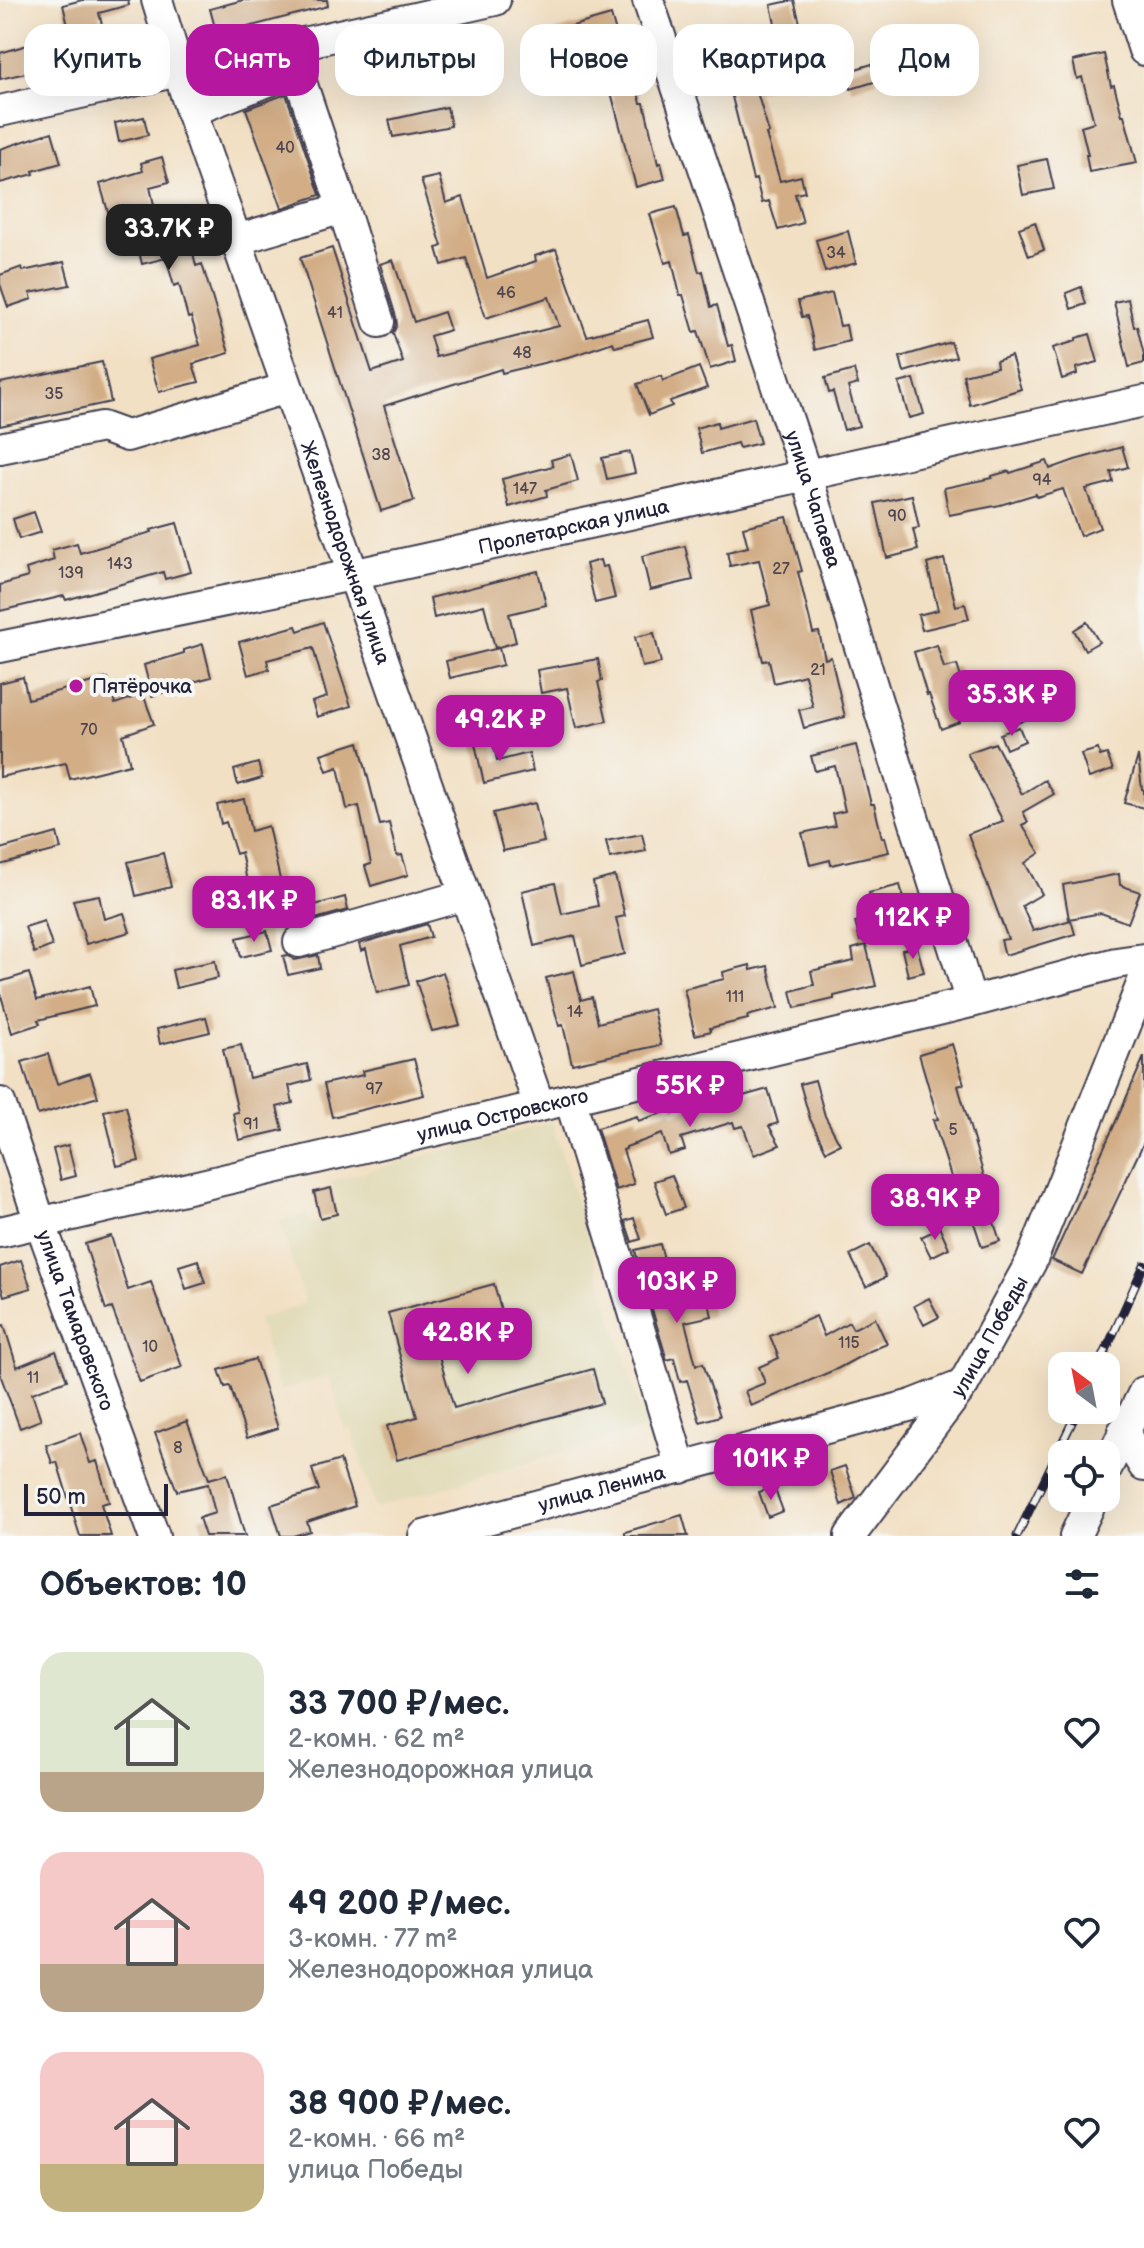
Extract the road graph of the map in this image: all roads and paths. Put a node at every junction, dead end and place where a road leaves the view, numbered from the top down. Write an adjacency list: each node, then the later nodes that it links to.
1 (157, 0): 6 (street, Железнодорожная улица)
2 (495, 0): 6 (street)
3 (648, 0): 15 (street, улица Чапаева)
4 (1128, 0): 5 (street)
5 (1144, 50)
6 (178, 72): 7 (street); 8 (street, Железнодорожная улица)
7 (0, 111)
8 (191, 111): 9 (street); 10 (street, Железнодорожная улица)
9 (343, 208): 10 (street); 11 (street)
10 (236, 240): 12 (street, Железнодорожная улица)
11 (379, 322)
12 (287, 388): 14 (street); 16 (street, Железнодорожная улица)
13 (1144, 401): 15 (street, Пролетарская улица)
14 (0, 448)
15 (806, 474): 16 (street, Пролетарская улица); 22 (street, улица Чапаева)
16 (352, 575): 17 (street, Пролетарская улица); 18 (street, Железнодорожная улица)
17 (0, 647)
18 (465, 895): 19 (street); 25 (street, Железнодорожная улица)
19 (299, 942)
20 (1144, 959): 22 (street, улица Островского)
21 (1144, 979): 28 (street, улица Победы)
22 (971, 1002): 23 (street, улица Островского)
23 (570, 1099): 25 (street, улица Островского); 33 (street)
24 (0, 1103): 26 (street, улица Тамаровского)
25 (539, 1105): 26 (street, улица Островского)
26 (40, 1222): 27 (street, улица Островского); 35 (street, улица Тамаровского)
27 (0, 1232)
28 (963, 1385): 33 (street, улица Ленина); 37 (street, улица Победы)
29 (1144, 1392): 30 (street)
30 (1123, 1432): 31 (street); 32 (street)
31 (1119, 1440)
32 (1144, 1466)
33 (681, 1468): 36 (street, улица Ленина)
34 (1086, 1512): 38 (street)
35 (154, 1536)
36 (424, 1536)
37 (850, 1536)
38 (1075, 1536)

